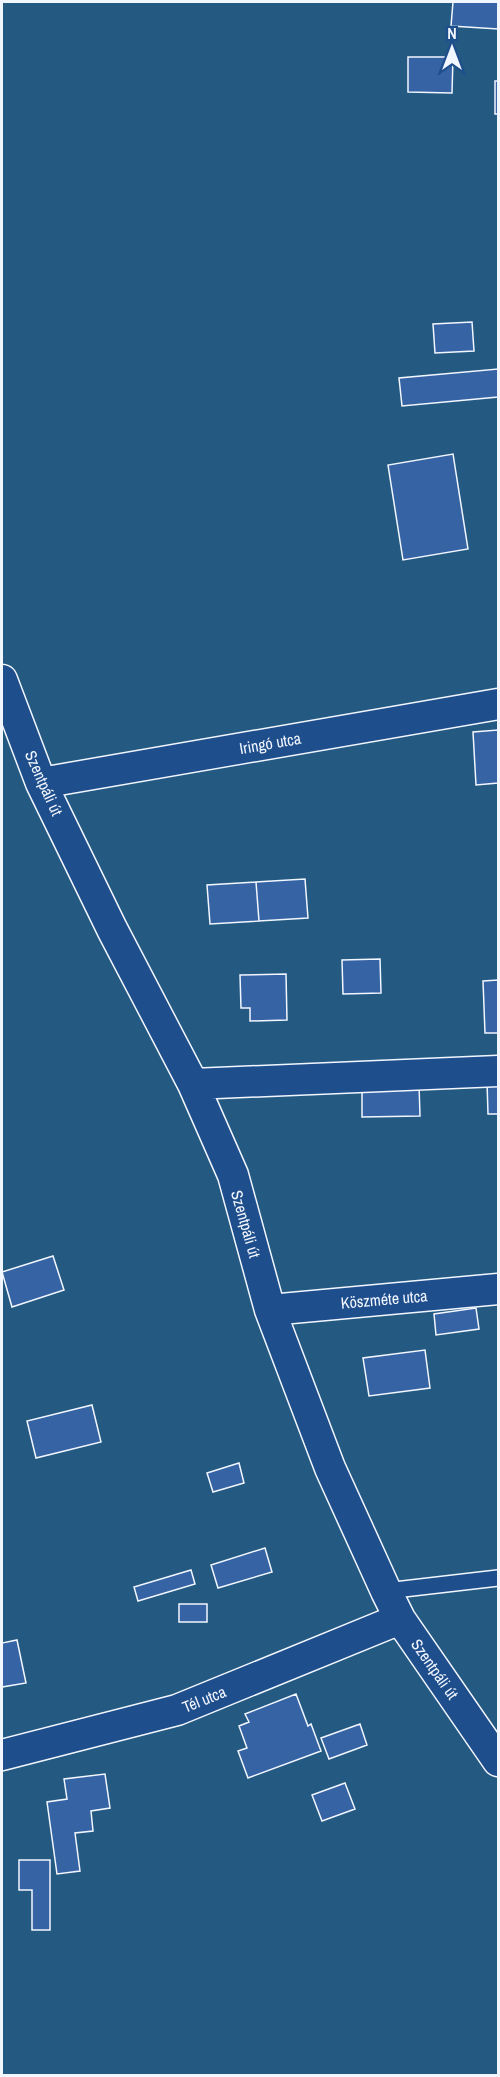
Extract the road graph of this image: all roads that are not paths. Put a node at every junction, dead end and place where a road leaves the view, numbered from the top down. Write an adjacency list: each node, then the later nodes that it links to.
1 (2, 680): 3 (street, Szentpáli út)
2 (498, 704): 3 (street, Iringó utca)
3 (41, 783): 5 (street, Szentpáli út)
4 (498, 1071): 5 (street)
5 (193, 1084): 7 (street, Szentpáli út)
6 (498, 1289): 7 (street, Köszméte utca)
7 (270, 1310): 9 (street, Szentpáli út)
8 (498, 1578): 9 (lane)
9 (386, 1591): 10 (street, Szentpáli út)
10 (400, 1619): 11 (street, Tél utca); 12 (street, Szentpáli út)
11 (2, 1755)
12 (498, 1761)

